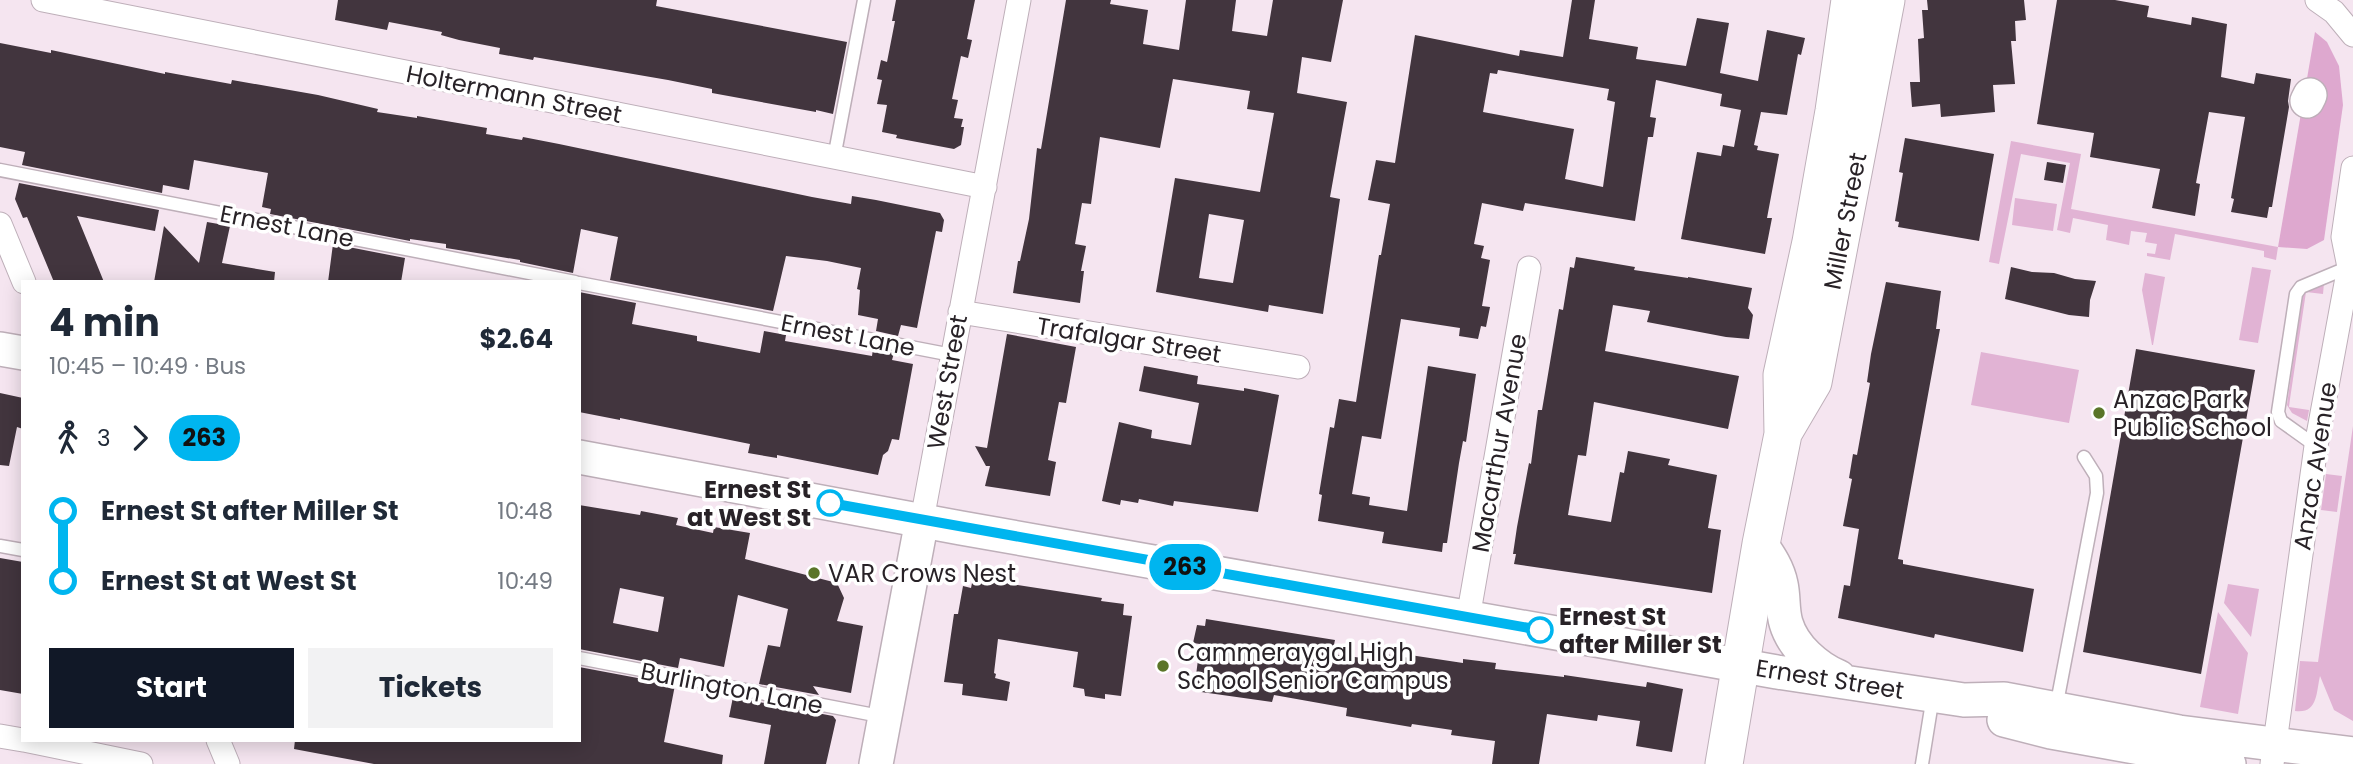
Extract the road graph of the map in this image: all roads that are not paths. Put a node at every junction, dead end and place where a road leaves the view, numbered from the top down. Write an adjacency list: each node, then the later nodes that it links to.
1 (43, 0): 8 (street, Holtermann Street)
2 (864, 0): 8 (lane)
3 (1019, 0): 11 (street, West Street)
4 (1850, 0): 23 (main road, Miller Street)
5 (1886, 0): 23 (main road, Miller Street)
6 (2326, 6): 7 (street)
7 (2353, 35)
8 (834, 158): 11 (street, Holtermann Street)
9 (2353, 168): 13 (street, Anzac Avenue)
10 (0, 170): 16 (lane, Ernest Lane)
11 (985, 187): 18 (street, West Street)
12 (0, 224): 15 (street)
13 (2351, 265): 24 (street, Anzac Avenue); 24 (lane)
14 (1529, 268): 31 (street, Macarthur Avenue)
15 (23, 280)
16 (567, 280)
17 (581, 283): 21 (lane, Ernest Lane)
18 (960, 312): 21 (street, West Street); 22 (street, Trafalgar Street)
19 (0, 349): 20 (street)
20 (21, 353)
21 (952, 355): 27 (street, West Street)
22 (1298, 367)
23 (1783, 434): 28 (main road, Miller Street)
24 (2316, 446): 43 (street, Anzac Avenue)
25 (581, 457): 27 (street, Ernest Street)
26 (2084, 457): 37 (lane)
27 (922, 520): 31 (street, Ernest Street); 36 (street, West Street)
28 (1761, 544): 33 (main road, Miller Street); 34 (street)
29 (0, 546): 30 (lane)
30 (21, 550)
31 (1468, 618): 33 (street, Ernest Street)
32 (581, 658): 36 (lane, Burlington Lane)
33 (1742, 665): 34 (street, Ernest Street); 47 (main road, Miller Street)
34 (1852, 682): 35 (street, Ernest Street)
35 (1949, 698): 37 (street, Ernest Street); 48 (lane)
36 (885, 718): 46 (street, West Street)
37 (2054, 721): 43 (street, Ernest Street); 49 (street, Ernest Street)
38 (0, 736): 39 (street)
39 (21, 740)
40 (33, 742): 44 (street)
41 (219, 742): 45 (street)
42 (2353, 754): 43 (street, Ernest Street)
43 (2273, 755)
44 (141, 764)
45 (228, 764)
46 (876, 764)
47 (1724, 764)
48 (1922, 764)
49 (2229, 764)

